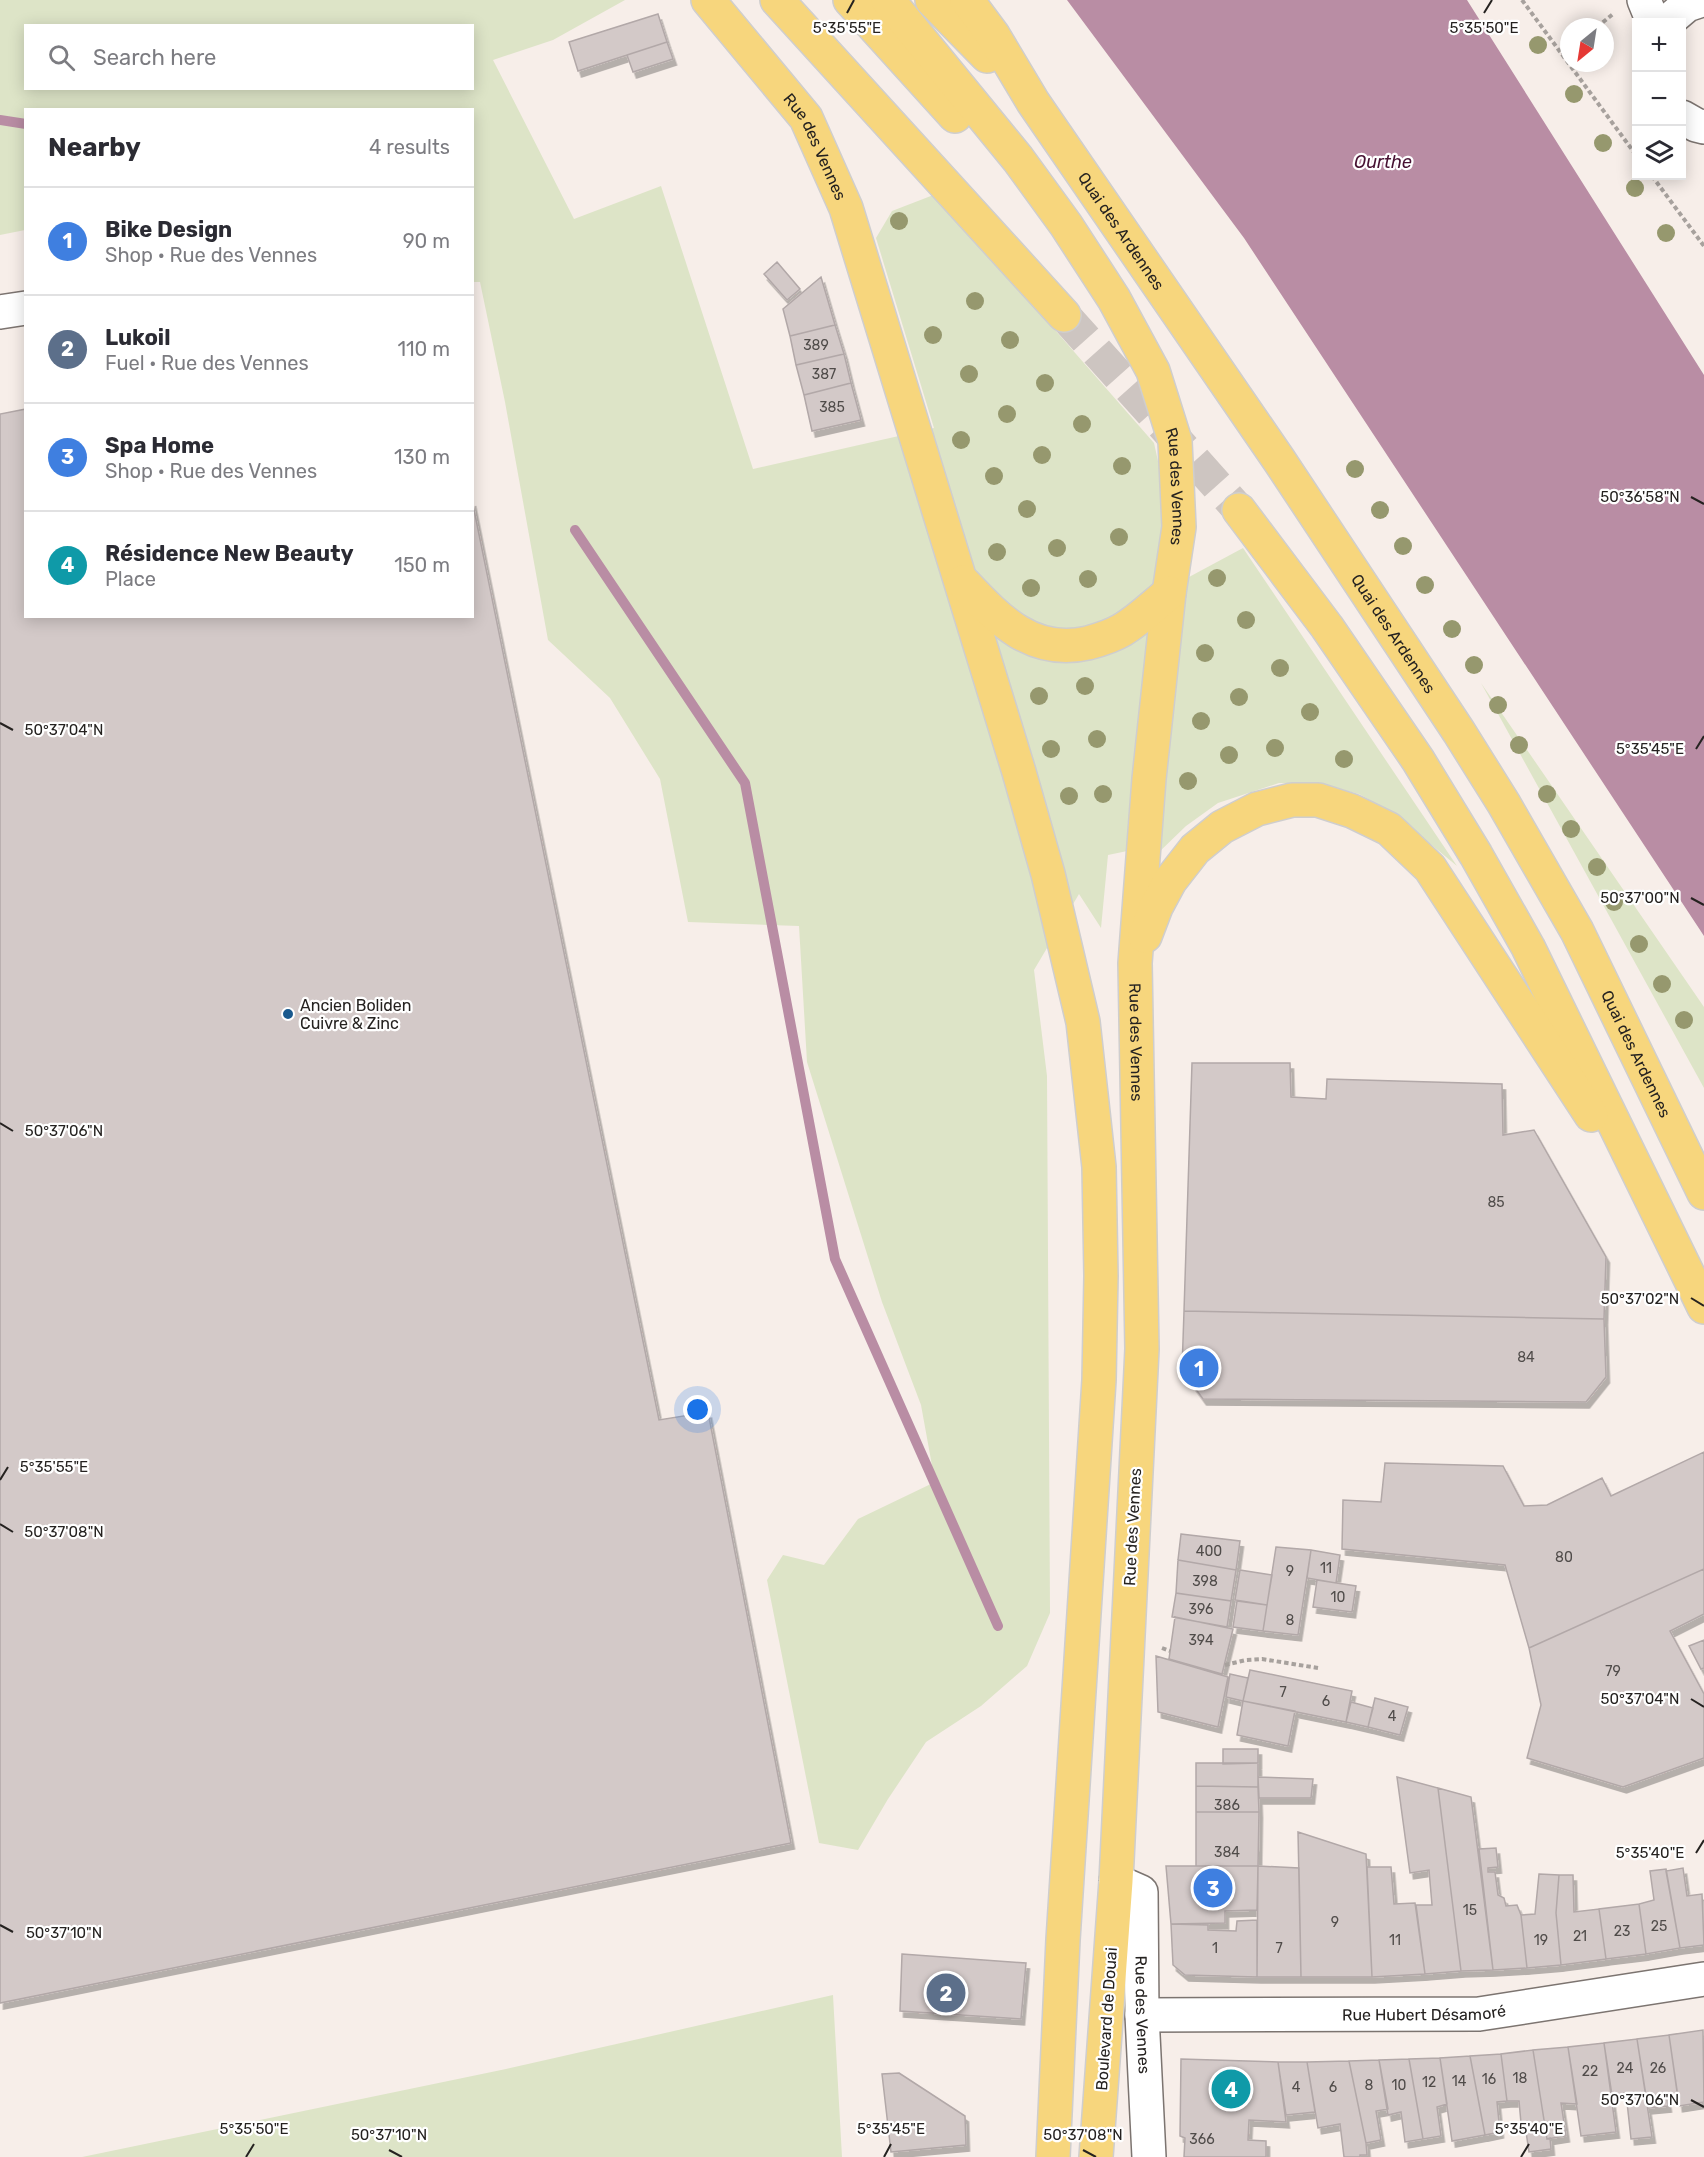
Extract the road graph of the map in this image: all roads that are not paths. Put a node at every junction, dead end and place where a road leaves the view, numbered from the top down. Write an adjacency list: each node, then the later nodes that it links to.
1 (708, 0): 19 (main road, Rue des Vennes)
2 (777, 0): 17 (main road)
3 (850, 0): 14 (main road)
4 (888, 0): 14 (main road, Rue des Vennes)
5 (932, 0): 11 (main road, Quai des Ardennes)
6 (968, 0): 11 (main road, Quai des Ardennes)
7 (1644, 0): 9 (street)
8 (1702, 0): 10 (street)
9 (1651, 18)
10 (1672, 18)
11 (1033, 102): 22 (main road, Quai des Ardennes)
12 (1686, 119): 13 (street)
13 (1704, 127)
14 (1108, 291): 20 (main road, Rue des Vennes)
15 (24, 308): 16 (street)
16 (0, 312)
17 (1064, 315)
18 (1239, 510): 23 (main road)
19 (960, 579): 20 (main road); 28 (main road, Rue des Vennes)
20 (1169, 593): 21 (main road, Rue des Vennes)
21 (1135, 963): 23 (main road); 25 (main road, Rue des Vennes)
22 (1704, 1193)
23 (1672, 1240): 24 (main road)
24 (1704, 1307)
25 (1116, 1881): 27 (street, Rue des Vennes); 29 (main road, Boulevard de Douai)
26 (1704, 1979): 27 (street, Rue Hubert Désamoré)
27 (1142, 2015): 30 (street, Rue des Vennes)
28 (1053, 2157)
29 (1096, 2157)
30 (1149, 2157)

